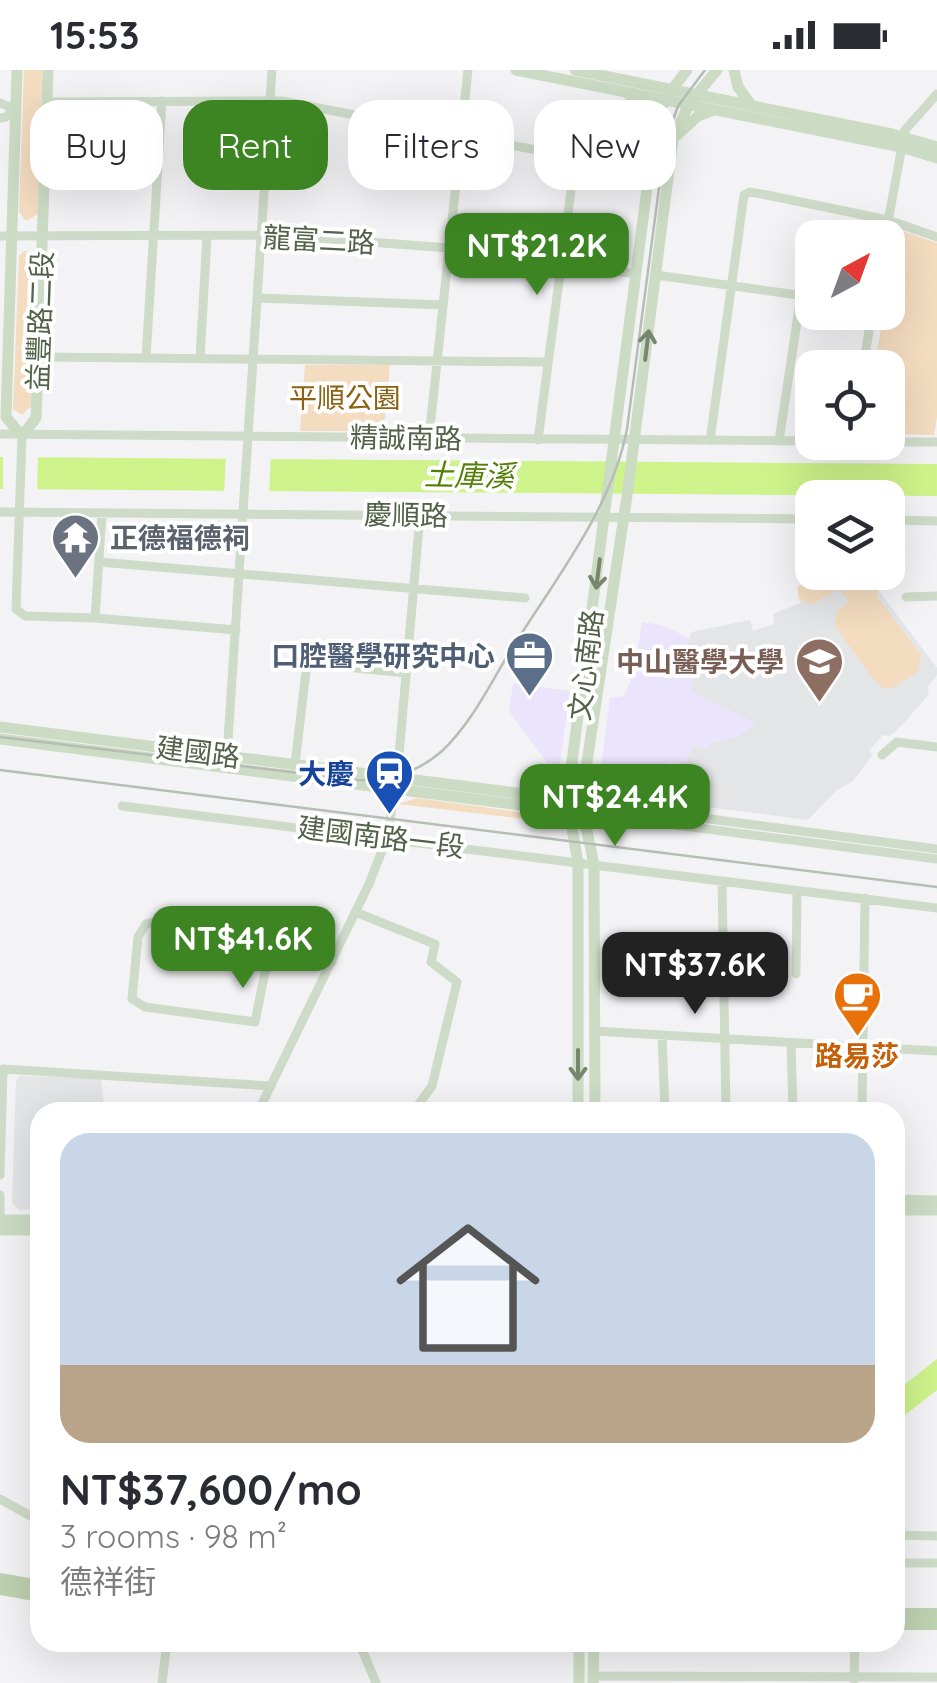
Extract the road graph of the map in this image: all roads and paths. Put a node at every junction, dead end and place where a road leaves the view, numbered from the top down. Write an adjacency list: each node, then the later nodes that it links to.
1 (17, 70): 21 (main road, 益豐路二段)
2 (48, 70): 14 (main road, 益豐路二段)
3 (272, 70): 15 (street)
4 (468, 70): 16 (street)
5 (516, 70): 10 (main road)
6 (575, 70): 11 (main road)
7 (687, 70): 11 (main road)
8 (717, 70): 13 (main road)
9 (734, 70): 20 (main road)
10 (625, 91): 11 (main road); 17 (main road)
11 (668, 94): 13 (main road); 18 (main road)
12 (937, 94): 26 (street)
13 (692, 99): 20 (main road); 22 (main road); 24 (main road)
14 (48, 100)
15 (270, 100)
16 (465, 100)
17 (635, 100)
18 (666, 100)
19 (0, 103): 21 (street)
20 (752, 106): 26 (main road)
21 (15, 109): 23 (street); 38 (main road, 益豐路二段)
22 (715, 109): 25 (main road); 26 (main road)
23 (0, 118)
24 (676, 133)
25 (676, 136)
26 (902, 142): 28 (main road); 29 (main road); 36 (street)
27 (514, 147): 45 (street)
28 (937, 147)
29 (937, 158)
30 (45, 190): 39 (main road, 益豐路二段)
31 (157, 190): 40 (street)
32 (265, 190): 42 (street)
33 (455, 190): 44 (street)
34 (647, 190): 46 (main road)
35 (667, 190): 47 (main road)
36 (888, 220): 48 (street)
37 (905, 226): 43 (street)
38 (6, 236): 39 (street, 龍富二路); 53 (main road, 益豐路二段)
39 (43, 236): 40 (street, 龍富二路); 54 (main road, 益豐路二段)
40 (154, 236): 41 (street, 龍富二路); 55 (street)
41 (207, 236): 42 (street, 龍富二路); 56 (street)
42 (262, 236): 44 (street, 龍富二路); 50 (street)
43 (937, 237)
44 (449, 248): 45 (street, 龍富二路); 51 (street)
45 (561, 263): 46 (street, 龍富二路); 59 (street)
46 (636, 274): 68 (main road)
47 (656, 275): 48 (street); 69 (main road, one-way to 47)
48 (732, 286): 49 (street); 65 (street)
49 (795, 294)
50 (258, 298): 51 (street); 57 (street)
51 (444, 306): 58 (street)
52 (800, 330): 66 (street)
53 (4, 357): 61 (main road, 益豐路二段)
54 (40, 358): 55 (street); 61 (main road, 益豐路二段)
55 (146, 358): 56 (street)
56 (200, 359): 57 (street)
57 (254, 359): 58 (street); 62 (street)
58 (438, 361): 59 (street); 63 (street)
59 (548, 362): 64 (street)
60 (0, 434): 61 (street, 精誠南路)
61 (22, 436): 62 (street, 精誠南路); 73 (street)
62 (249, 437): 63 (street, 精誠南路); 75 (street)
63 (429, 438): 64 (street, 精誠南路)
64 (538, 440): 68 (street, 精誠南路)
65 (710, 441): 66 (street, 精誠南路); 69 (street, 精誠南路)
66 (779, 441): 67 (street, 精誠南路)
67 (795, 441)
68 (614, 442): 69 (street, 精誠南路); 77 (main road, 文心南路)
69 (634, 442): 78 (main road, 文心南路)
70 (905, 442): 71 (street)
71 (937, 442)
72 (0, 512): 73 (street, 慶順路)
73 (19, 513): 74 (street, 慶順路); 88 (street)
74 (102, 513): 75 (street, 慶順路); 82 (street)
75 (244, 514): 76 (street, 慶順路); 83 (street)
76 (420, 515): 77 (street, 慶順路); 84 (street)
77 (605, 516): 78 (street, 慶順路); 99 (main road, 文心南路, one-way to 99)
78 (624, 516): 79 (street, 慶順路); 99 (main road, 文心南路)
79 (795, 519)
80 (905, 520): 81 (street)
81 (937, 520)
82 (99, 562): 83 (street); 88 (street)
83 (240, 574): 84 (street); 89 (street)
84 (413, 587): 87 (street); 90 (street)
85 (937, 596): 86 (street)
86 (906, 597)
87 (525, 598)
88 (95, 618): 89 (street)
89 (236, 630): 95 (street)
90 (406, 673): 96 (street); 97 (street)
91 (0, 727): 95 (main road, 建國路)
92 (0, 739): 97 (main road, 建國路)
93 (937, 747): 94 (street)
94 (882, 755)
95 (227, 756): 96 (main road, 建國路)
96 (295, 764): 97 (main road, 建國路)
97 (396, 783): 99 (main road); 100 (street)
98 (122, 806): 100 (street, 建國南路一段)
99 (575, 806): 101 (street); 102 (street); 103 (main road, 文心南路); 104 (main road, 文心南路)
100 (387, 838): 103 (street, 建國南路一段); 109 (street)
101 (937, 848)
102 (937, 858)
103 (578, 863): 104 (street, 建國南路一段); 122 (main road, 文心南路, one-way to 122)
104 (594, 865): 105 (street, 建國南路一段); 113 (main road, 文心南路)
105 (722, 882): 106 (street, 建國南路一段); 115 (street)
106 (796, 892): 107 (street, 建國南路一段); 112 (street)
107 (864, 898): 108 (street, 建國南路一段); 117 (street)
108 (937, 908)
109 (355, 912): 111 (street); 121 (street)
110 (271, 942): 110 (street); 111 (street)
111 (332, 962): 119 (street)
112 (796, 974)
113 (594, 1031): 114 (street); 123 (main road, 文心南路)
114 (662, 1035): 115 (street); 124 (street)
115 (725, 1038): 116 (street); 125 (street)
116 (791, 1043): 117 (street); 126 (street)
117 (862, 1046): 118 (street); 127 (street)
118 (937, 1051)
119 (270, 1086): 120 (street); 128 (street)
120 (263, 1102)
121 (420, 1102)
122 (578, 1102)
123 (594, 1102)
124 (665, 1102)
125 (726, 1102)
126 (793, 1102)
127 (862, 1102)
128 (0, 1175)
129 (0, 1195): 135 (street)
130 (905, 1200): 131 (main road)
131 (937, 1201)
132 (905, 1210): 133 (main road)
133 (937, 1210)
134 (30, 1221): 135 (main road)
135 (0, 1224): 136 (main road)
136 (30, 1228)
137 (0, 1500): 138 (street)
138 (30, 1516)
139 (905, 1536): 140 (street)
140 (937, 1536)
141 (905, 1563): 142 (street)
142 (937, 1563)
143 (0, 1579): 144 (main road)
144 (30, 1584)
145 (0, 1589): 146 (main road)
146 (30, 1594)
147 (905, 1614): 148 (main road)
148 (937, 1614)
149 (905, 1624): 150 (main road)
150 (937, 1624)
151 (166, 1652): 159 (street)
152 (362, 1652): 160 (street)
153 (579, 1652): 161 (main road)
154 (594, 1652): 157 (main road)
155 (854, 1652): 158 (street)
156 (937, 1676): 158 (street)
157 (593, 1680): 158 (street)
158 (854, 1680)
159 (162, 1683)
160 (376, 1683)
161 (580, 1683)

